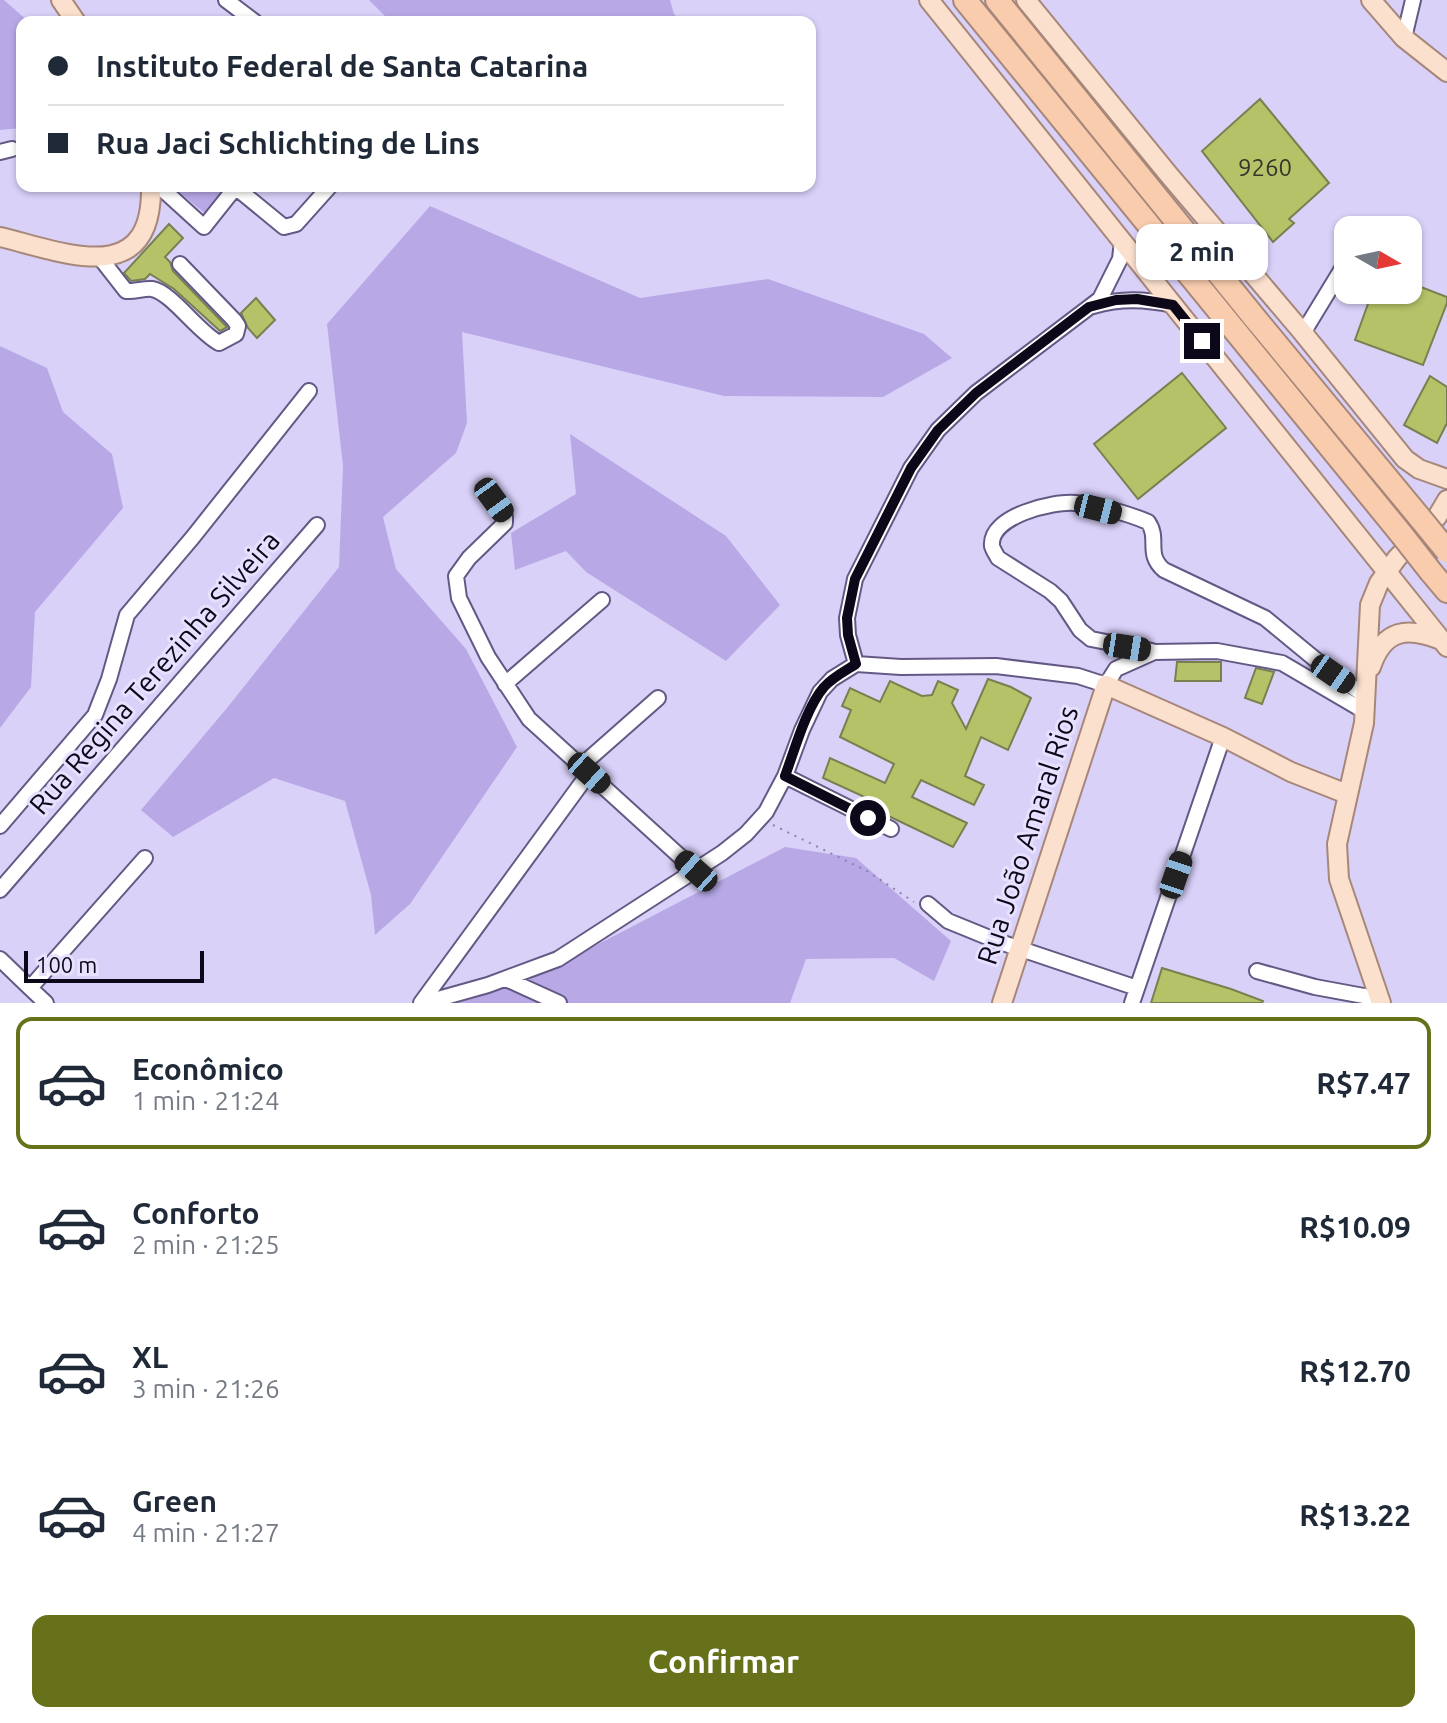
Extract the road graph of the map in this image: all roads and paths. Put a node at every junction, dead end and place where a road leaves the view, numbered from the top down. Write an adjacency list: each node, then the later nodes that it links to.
1 (226, 0): 9 (street)
2 (929, 0): 19 (main road)
3 (965, 0): 37 (highway, bridge)
4 (997, 0): 11 (highway)
5 (1008, 0): 11 (highway)
6 (1026, 0): 25 (main road)
7 (1371, 0): 10 (main road)
8 (1413, 0): 10 (street)
9 (247, 16)
10 (1404, 38): 12 (main road)
11 (1031, 42): 35 (highway, bridge)
12 (1447, 72)
13 (151, 192): 20 (main road)
14 (166, 192): 15 (street)
15 (230, 192)
16 (240, 192): 17 (street)
17 (325, 192)
18 (0, 237): 20 (main road)
19 (1122, 241): 23 (main road); 24 (street)
20 (101, 259): 21 (street)
21 (180, 264)
22 (1334, 282): 25 (street)
23 (1173, 305): 24 (street); 34 (main road)
24 (1089, 307): 42 (street)
25 (1303, 333): 28 (main road)
26 (309, 391): 53 (street)
27 (1447, 460): 28 (main road)
28 (1419, 469): 29 (main road)
29 (1447, 479)
30 (494, 500): 44 (street)
31 (1447, 500): 36 (main road)
32 (317, 525): 57 (street, Rua Regina Terezinha Silveira)
33 (1447, 534): 36 (main road)
34 (1365, 545): 36 (main road); 39 (main road)
35 (1447, 551)
36 (1387, 573): 39 (main road); 40 (main road)
37 (1447, 591)
38 (602, 600): 44 (street)
39 (1370, 605): 43 (main road)
40 (1444, 644): 43 (main road)
41 (1154, 652): 45 (street); 47 (street); 47 (street)
42 (856, 664): 45 (street); 50 (street)
43 (1368, 677): 47 (main road)
44 (505, 684): 49 (street)
45 (1106, 685): 48 (main road); 59 (main road, Rua João Amaral Rios)
46 (658, 698): 49 (street)
47 (1366, 704): 51 (main road)
48 (1223, 737): 51 (main road); 64 (street)
49 (585, 769): 56 (street); 67 (street)
50 (785, 776): 52 (street); 54 (street)
51 (1347, 794): 65 (main road)
52 (761, 819): 56 (street); 58 (path)
53 (0, 826)
54 (891, 829)
55 (145, 858): 63 (street)
56 (696, 871): 62 (street)
57 (0, 890)
58 (928, 904): 59 (street)
59 (1020, 949): 64 (street); 69 (main road, Rua João Amaral Rios)
60 (0, 959): 63 (street)
61 (1257, 971): 65 (street)
62 (506, 979): 67 (street); 68 (street)
63 (30, 988): 66 (street)
64 (1135, 996)
65 (1380, 1001)
66 (46, 1003)
67 (423, 1003)
68 (559, 1003)
69 (1002, 1003)

